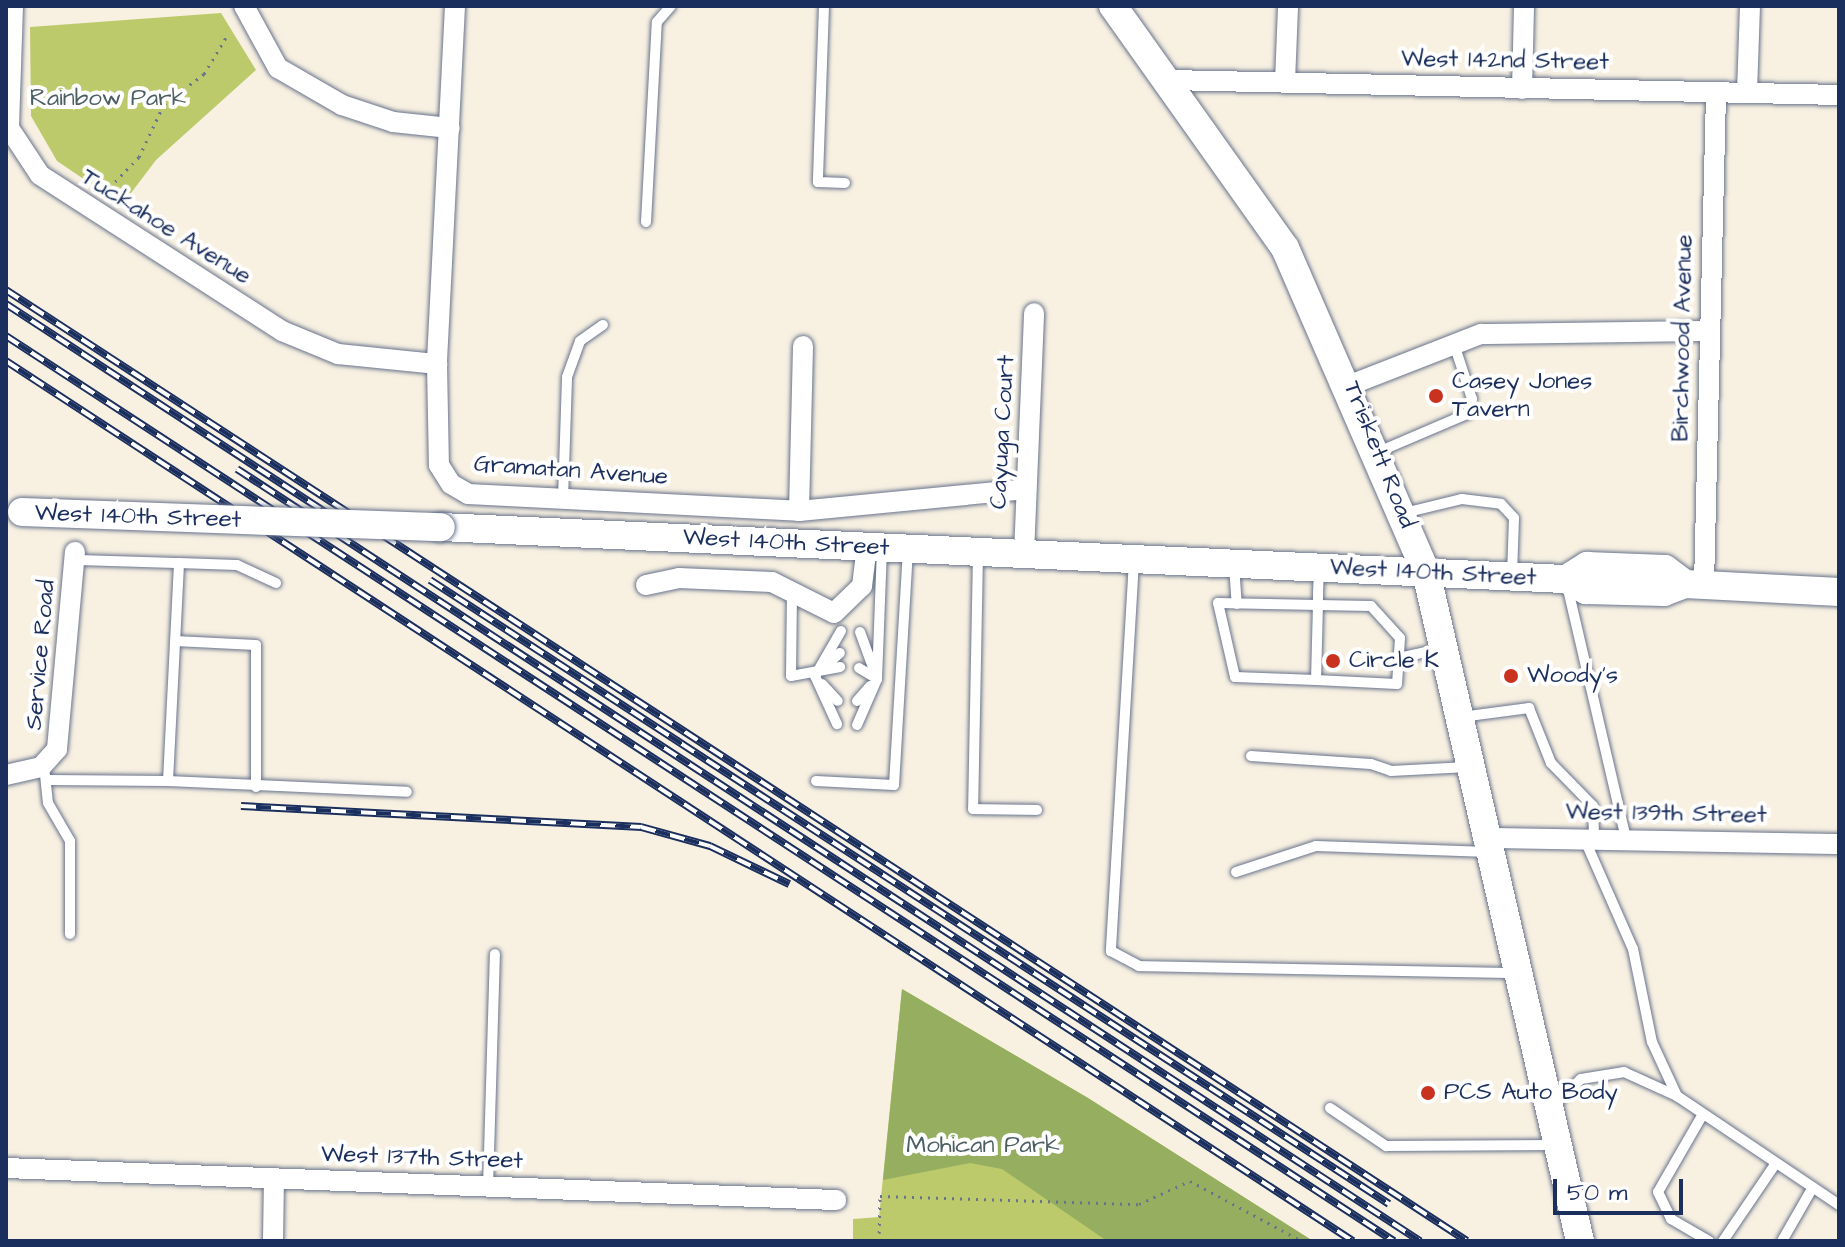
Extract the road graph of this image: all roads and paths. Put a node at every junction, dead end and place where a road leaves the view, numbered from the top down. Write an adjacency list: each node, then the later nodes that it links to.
1 (13, 6): 26 (street, Tuckahoe Avenue)
2 (244, 6): 17 (street)
3 (455, 6): 17 (street, Gramatan Avenue)
4 (671, 6): 20 (lane)
5 (824, 6): 18 (lane)
6 (1113, 6): 11 (main road, Triskett Road)
7 (1288, 6): 12 (street)
8 (1524, 6): 13 (street)
9 (1750, 6): 15 (street)
10 (228, 34): 19 (path)
11 (1169, 80): 12 (street, West 142nd Street); 27 (main road, Triskett Road)
12 (1285, 82): 13 (street, West 142nd Street)
13 (1522, 89): 14 (street, West 142nd Street)
14 (1716, 92): 15 (street, West 142nd Street); 23 (street, Birchwood Avenue)
15 (1747, 92): 16 (street, West 142nd Street)
16 (1839, 95)
17 (450, 128): 26 (street, Gramatan Avenue)
18 (845, 183)
19 (101, 196)
20 (646, 222)
21 (1034, 313): 29 (street, Cayuga Court)
22 (603, 325): 30 (lane)
23 (1709, 331): 24 (street); 46 (street, Birchwood Avenue)
24 (1454, 344): 27 (street); 28 (lane)
25 (803, 346): 32 (street)
26 (437, 364): 30 (street, Gramatan Avenue)
27 (1350, 385): 28 (main road, Triskett Road)
28 (1378, 452): 33 (main road, Triskett Road)
29 (1026, 489): 32 (street, Gramatan Avenue); 36 (street, Cayuga Court)
30 (563, 499): 32 (street, Gramatan Avenue)
31 (14, 511): 34 (main road, West 140th Street, bridge)
32 (799, 511)
33 (1402, 514): 42 (main road, Triskett Road); 43 (lane)
34 (886, 547): 35 (main road, West 140th Street); 48 (street); 62 (lane); 72 (lane)
35 (978, 552): 36 (main road, West 140th Street); 75 (lane)
36 (1024, 554): 38 (main road, West 140th Street)
37 (75, 556): 39 (lane); 69 (street, Service Road)
38 (1134, 559): 40 (main road, West 140th Street); 83 (lane)
39 (179, 563): 45 (lane); 54 (lane)
40 (1234, 563): 41 (main road, West 140th Street); 50 (lane)
41 (1319, 567): 42 (main road, West 140th Street); 51 (lane)
42 (1426, 572): 43 (main road, West 140th Street); 55 (main road, Triskett Road)
43 (1512, 576): 44 (main road, West 140th Street)
44 (1566, 579): 46 (main road, West 140th Street); 77 (lane)
45 (276, 583)
46 (1695, 584): 49 (main road, West 140th Street)
47 (646, 585): 48 (street)
48 (792, 591): 61 (lane)
49 (1839, 592)
50 (1237, 604): 51 (lane); 63 (lane)
51 (1318, 605): 58 (lane); 63 (lane)
52 (841, 636): 61 (lane)
53 (860, 637): 62 (lane)
54 (175, 641): 71 (lane); 73 (lane)
55 (1444, 647): 58 (lane); 64 (main road, Triskett Road)
56 (840, 653): 61 (lane)
57 (859, 654): 62 (lane)
58 (1399, 658): 63 (lane)
59 (840, 667): 61 (lane)
60 (859, 668): 62 (lane)
61 (815, 676): 61 (lane); 65 (lane)
62 (877, 679): 62 (lane); 66 (lane)
63 (1316, 680)
64 (1461, 717): 68 (main road, Triskett Road); 76 (lane)
65 (837, 724)
66 (857, 725)
67 (1251, 756): 68 (lane)
68 (1474, 766): 79 (main road, Triskett Road)
69 (44, 773): 70 (street); 71 (lane); 81 (lane)
70 (6, 775)
71 (168, 781): 73 (lane)
72 (816, 781)
73 (256, 787): 74 (lane)
74 (407, 792)
75 (1037, 810)
76 (1589, 838): 77 (street, West 139th Street); 79 (street, West 139th Street); 84 (lane)
77 (1626, 838): 78 (street, West 139th Street)
78 (1839, 844)
79 (1493, 845): 80 (lane); 83 (main road, Triskett Road)
80 (1236, 872)
81 (70, 934)
82 (495, 954): 92 (lane)
83 (1522, 973): 86 (main road, Triskett Road)
84 (1677, 1096): 86 (lane); 87 (lane)
85 (1330, 1108): 88 (lane)
86 (1550, 1108): 88 (main road, Triskett Road)
87 (1703, 1114): 89 (lane); 100 (lane)
88 (1558, 1145): 99 (main road, Triskett Road)
89 (1776, 1163): 93 (lane); 101 (lane)
90 (6, 1168): 91 (street, West 137th Street)
91 (274, 1179): 92 (street, West 137th Street); 96 (street)
92 (488, 1187): 94 (street, West 137th Street)
93 (1813, 1187): 95 (lane); 102 (lane)
94 (836, 1200)
95 (1839, 1205)
96 (273, 1241)
97 (879, 1241): 98 (path)
98 (1302, 1241)
99 (1580, 1241)
100 (1709, 1241)
101 (1723, 1241)
102 (1782, 1241)

